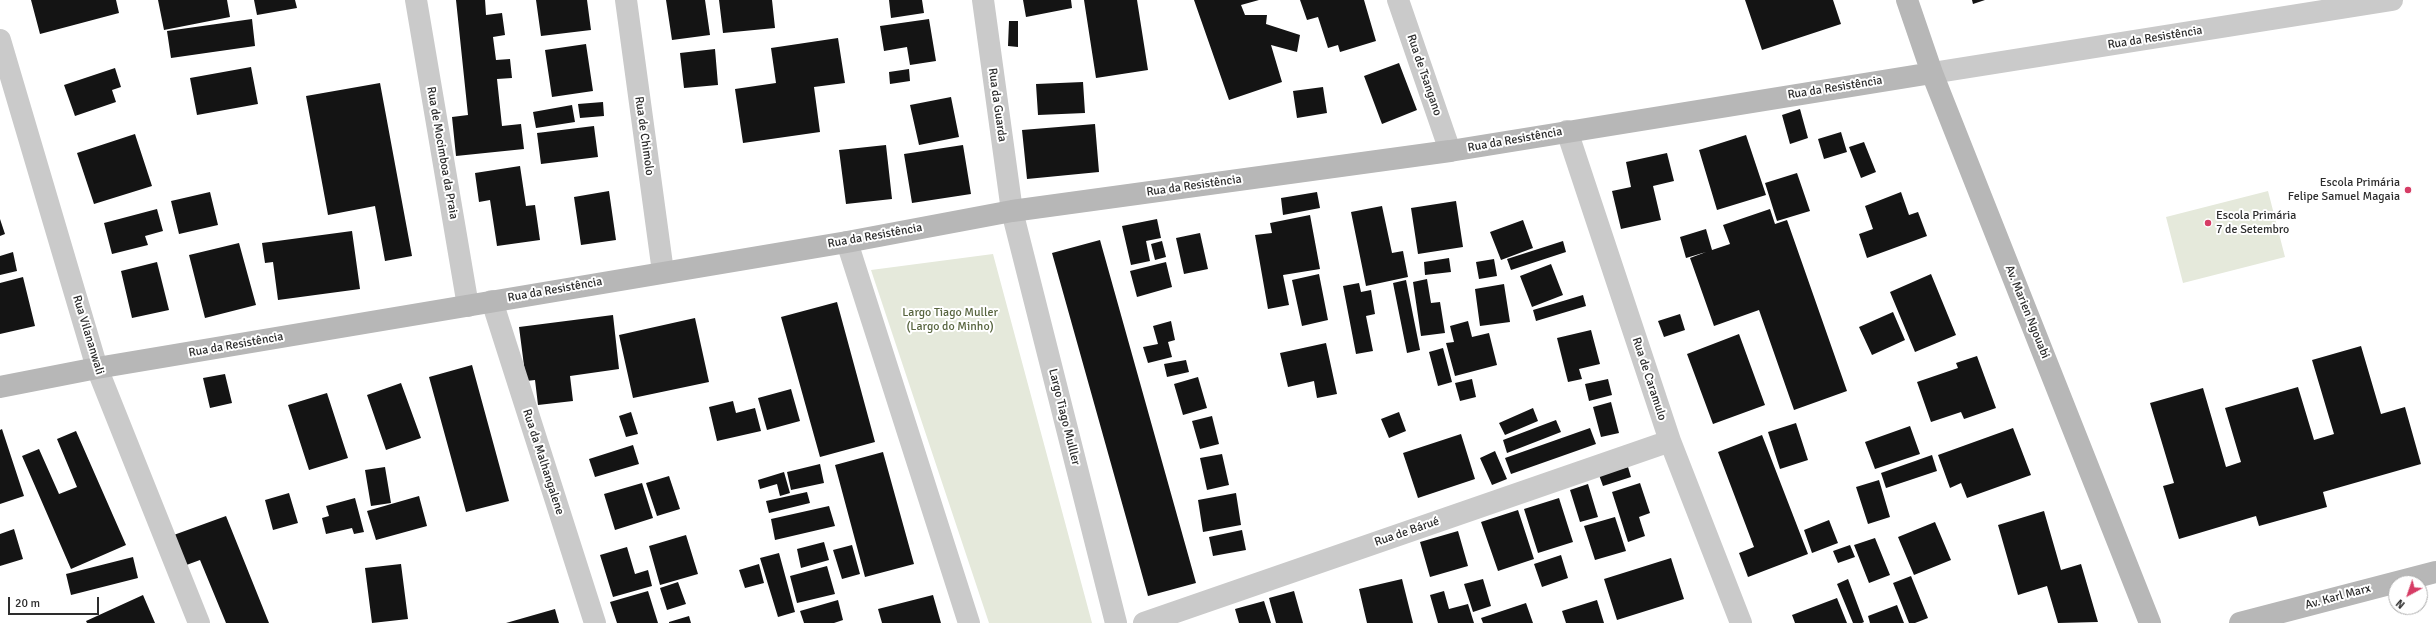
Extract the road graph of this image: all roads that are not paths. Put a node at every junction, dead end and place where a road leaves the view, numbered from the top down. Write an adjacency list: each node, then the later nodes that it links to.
1 (416, 0): 15 (street, Rua de Mocimboa da Praia)
2 (626, 0): 13 (street, Rua de Chimolo)
3 (983, 0): 11 (street, Rua da Guarda)
4 (1398, 0): 10 (street, Rua de Tsangano)
5 (1907, 0): 8 (street, Av. Marien Ngouabi)
6 (2392, 0): 8 (street, Rua da Resistência)
7 (0, 40): 16 (street, Rua Vilananwali)
8 (1932, 73): 9 (street, Rua da Resistência); 26 (street, Av. Marien Ngouabi)
9 (1567, 131): 10 (street, Rua da Resistência); 18 (street, Rua de Caramulo)
10 (1450, 151): 11 (street, Rua da Resistência)
11 (1012, 211): 12 (street, Rua da Resistência); 23 (street, Largo Tiago Mulller)
12 (847, 242): 13 (street, Rua da Resistência); 22 (street)
13 (663, 272): 14 (street, Rua da Resistência)
14 (492, 302): 15 (street, Rua da Resistência); 21 (street, Rua da Malhangalene)
15 (468, 306): 16 (street, Rua da Resistência)
16 (97, 368): 17 (street, Rua da Resistência); 20 (street, Rua Vilananwali)
17 (0, 387)
18 (1670, 441): 24 (street, Rua de Bárué); 25 (street, Rua de Caramulo)
19 (2436, 572): 27 (street, Av. Karl Marx)
20 (199, 623)
21 (594, 623)
22 (969, 623)
23 (1116, 623)
24 (1144, 623)
25 (1741, 623)
26 (2150, 623)
27 (2240, 623)

